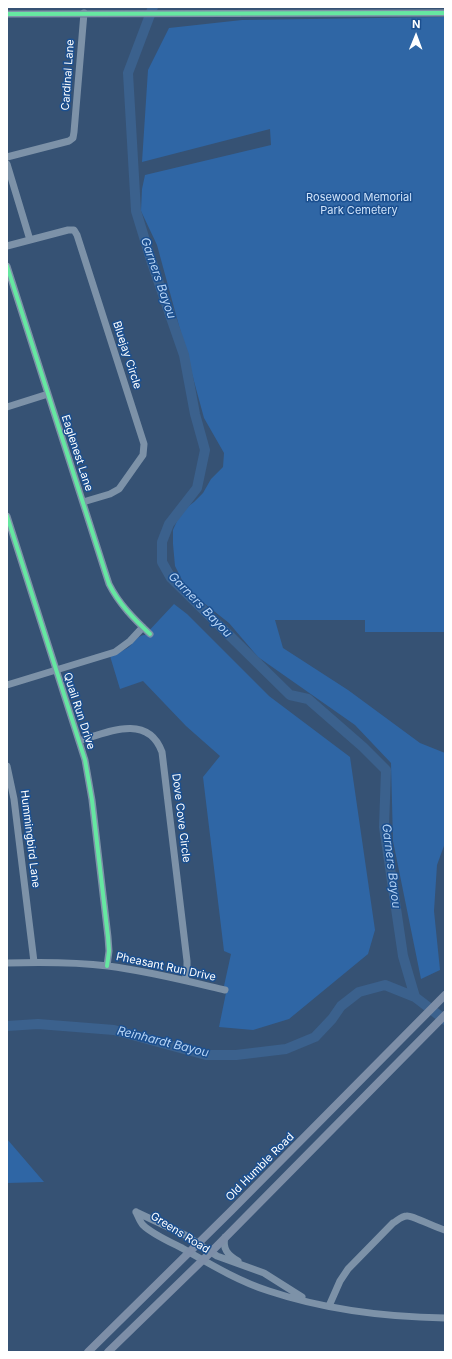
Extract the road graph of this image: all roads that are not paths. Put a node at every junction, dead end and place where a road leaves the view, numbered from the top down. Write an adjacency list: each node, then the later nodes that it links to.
1 (333, 10): 2 (street); 3 (street)
2 (84, 13): 4 (street); 6 (street, Cardinal Lane)
3 (445, 13)
4 (7, 14): 5 (street)
5 (7, 20)
6 (7, 157)
7 (7, 164): 8 (street)
8 (30, 240): 9 (street); 13 (street, Bluejay Circle)
9 (7, 246)
10 (7, 266): 11 (street, Eaglenest Lane)
11 (48, 394): 12 (street); 13 (street, Eaglenest Lane)
12 (7, 407)
13 (83, 502): 15 (street, Eaglenest Lane)
14 (7, 516): 17 (street, Quail Run Drive)
15 (143, 628): 16 (street, Eaglenest Lane); 17 (street)
16 (150, 634)
17 (56, 670): 18 (street); 19 (street, Quail Run Drive)
18 (7, 685)
19 (79, 741): 23 (street, Quail Run Drive); 24 (street, Dove Cove Circle)
20 (7, 766): 21 (street, Hummingbird Lane)
21 (34, 962): 22 (street, Pheasant Run Drive); 23 (street, Pheasant Run Drive)
22 (7, 963)
23 (107, 966): 24 (street, Pheasant Run Drive)
24 (186, 980): 25 (street, Pheasant Run Drive)
25 (225, 990)
26 (445, 995): 28 (main road, Old Humble Road)
27 (445, 1015): 29 (main road)
28 (346, 1095): 29 (main road); 32 (main road, Old Humble Road)
29 (357, 1105): 31 (main road)
30 (445, 1230): 38 (street)
31 (225, 1238): 33 (main road); 36 (street, Greens Road)
32 (198, 1243): 33 (street, Greens Road); 34 (main road, Old Humble Road); 34 (street, Greens Road)
33 (211, 1252): 35 (main road); 36 (street, Greens Road)
34 (189, 1253): 35 (street, Greens Road); 40 (main road, Old Humble Road)
35 (202, 1260): 37 (street, Greens Road); 41 (main road)
36 (244, 1265): 37 (street, Greens Road)
37 (309, 1301): 38 (street, Greens Road)
38 (329, 1306): 39 (street, Greens Road)
39 (445, 1318)
40 (88, 1352)
41 (108, 1352)

